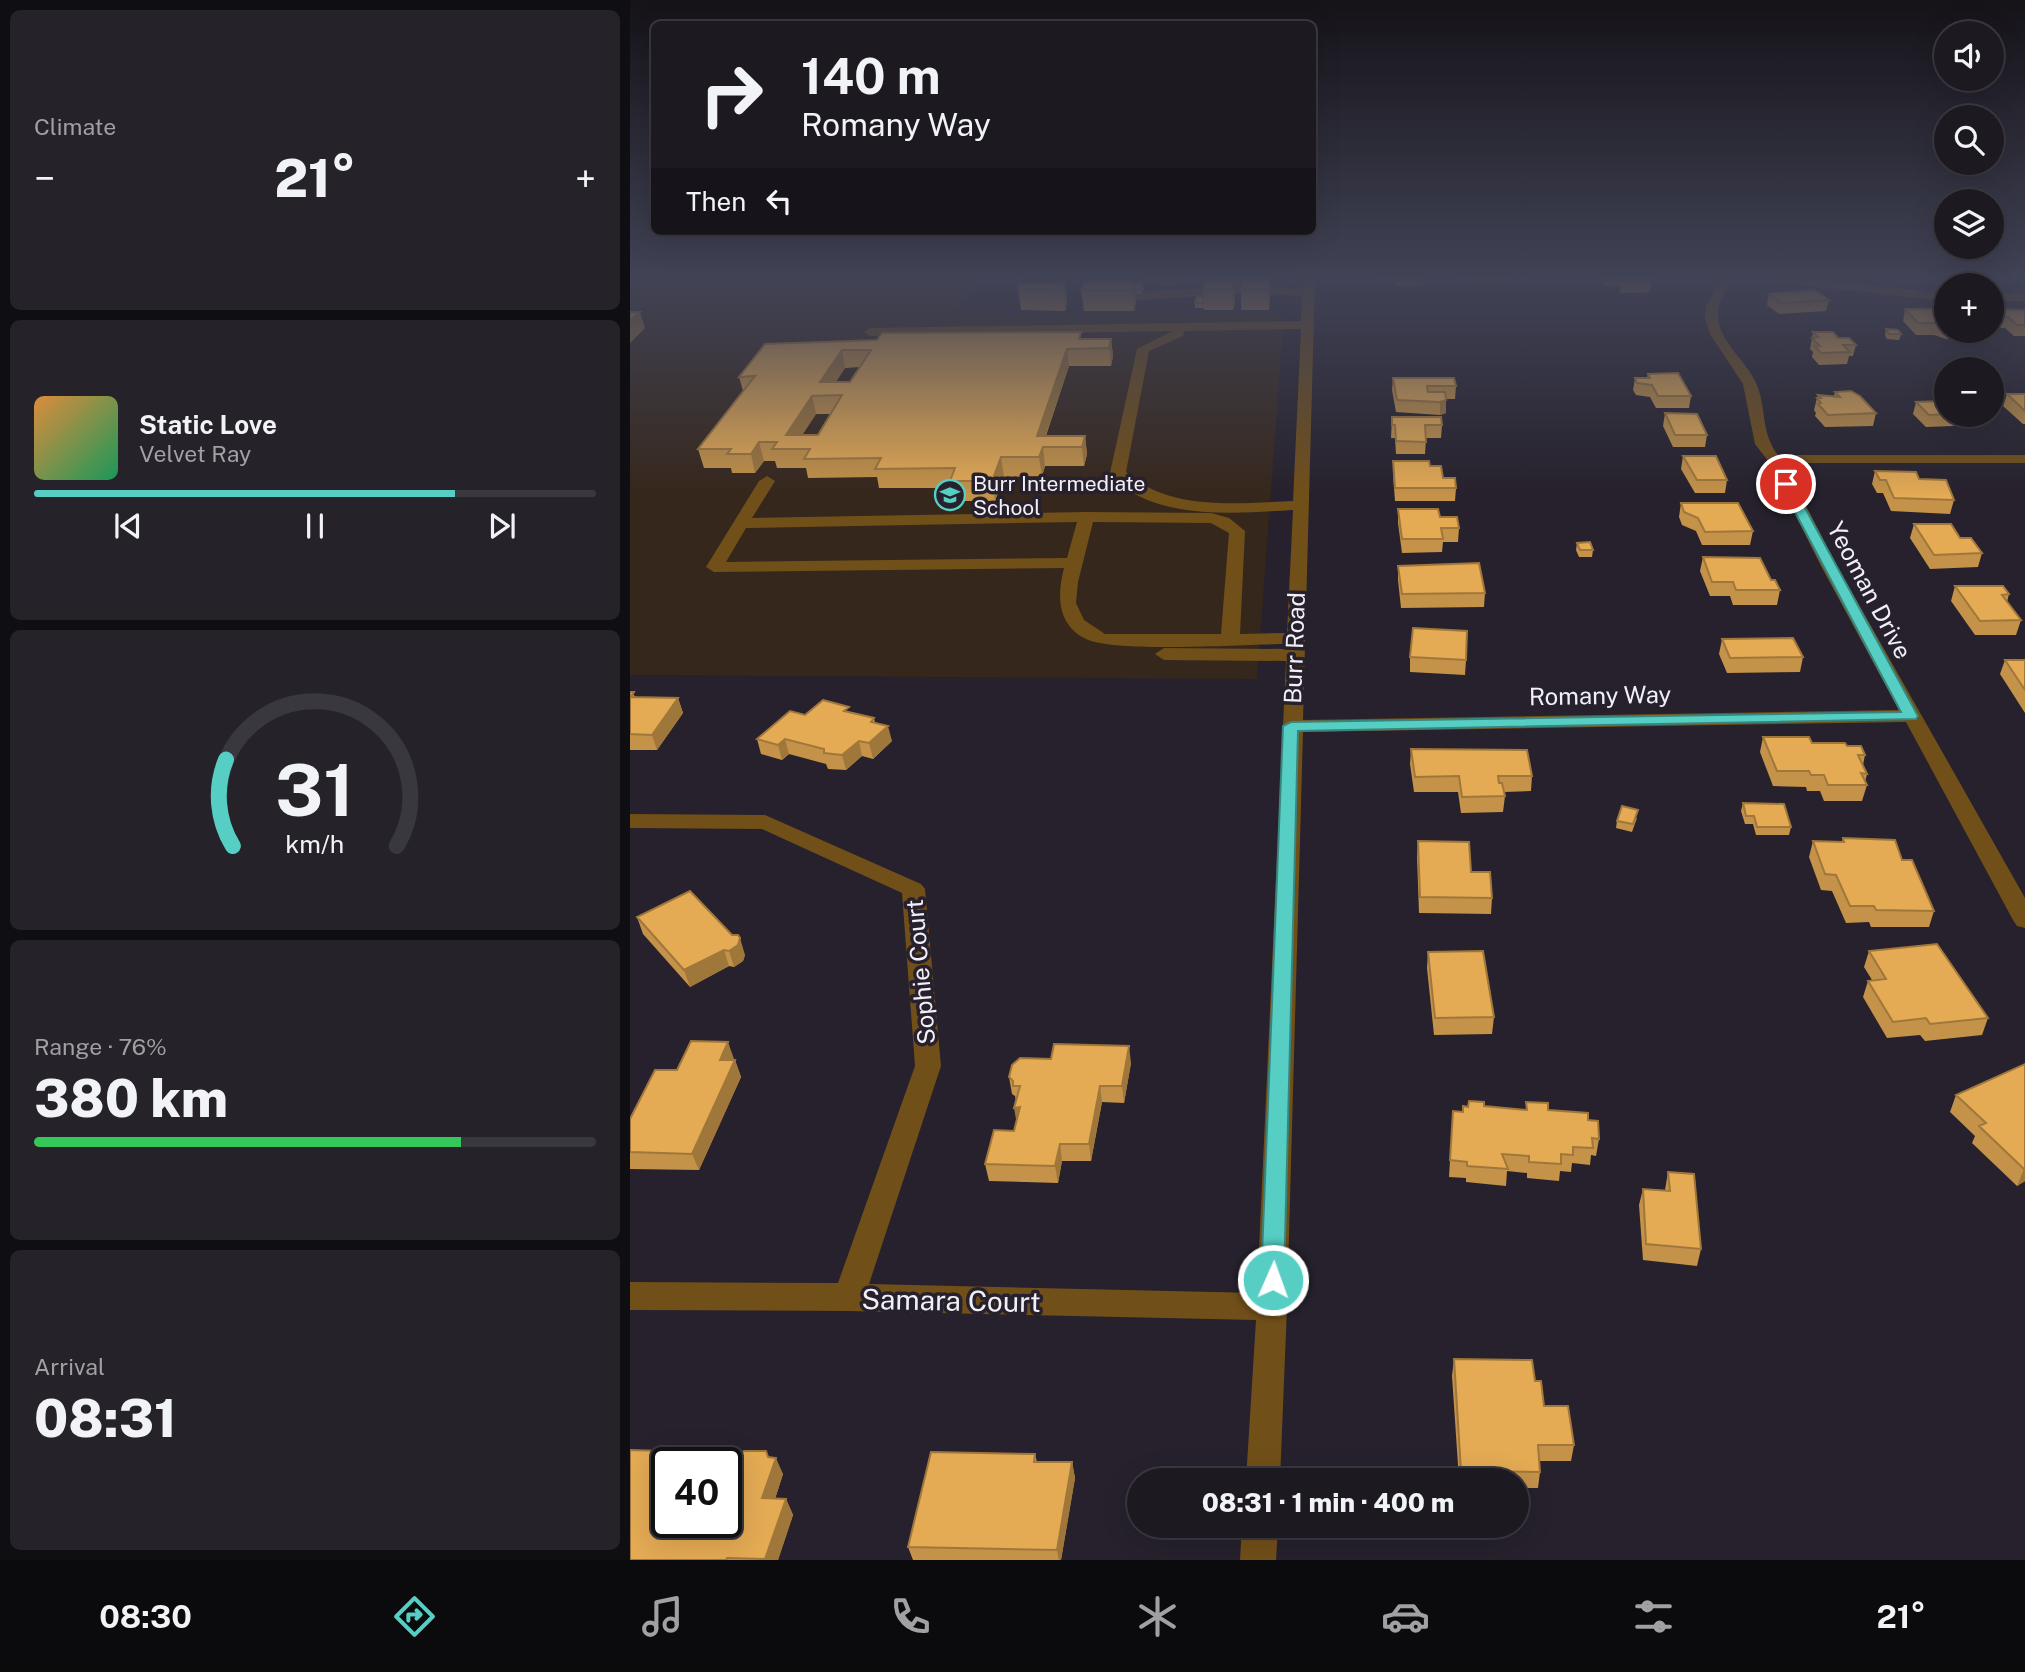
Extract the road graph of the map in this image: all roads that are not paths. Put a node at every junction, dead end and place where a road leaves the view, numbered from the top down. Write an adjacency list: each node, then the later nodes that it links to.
1 (1143, 351): 7 (street)
2 (1306, 351): 7 (street, Burr Road)
3 (1730, 351): 4 (street, Yeoman Drive)
4 (1774, 459): 5 (street); 14 (street, Yeoman Drive)
5 (2025, 459)
6 (766, 481): 9 (street)
7 (1300, 505): 13 (street, Burr Road)
8 (1086, 517): 9 (street); 10 (street); 11 (street)
9 (742, 523): 10 (street)
10 (1074, 563): 12 (street)
11 (1230, 639): 12 (street); 13 (street)
12 (1131, 641): 13 (street)
13 (1294, 647): 15 (street, Burr Road)
14 (1911, 716): 15 (street, Romany Way); 17 (street, Yeoman Drive)
15 (1291, 726): 20 (street, Burr Road)
16 (630, 821): 19 (street, Sophie Court)
17 (2025, 920)
18 (630, 1296): 19 (street, Samara Court)
19 (849, 1297): 20 (street, Samara Court)
20 (1272, 1307): 21 (street, Burr Road)
21 (1264, 1468)
22 (1259, 1538): 23 (street)
23 (1258, 1560)

